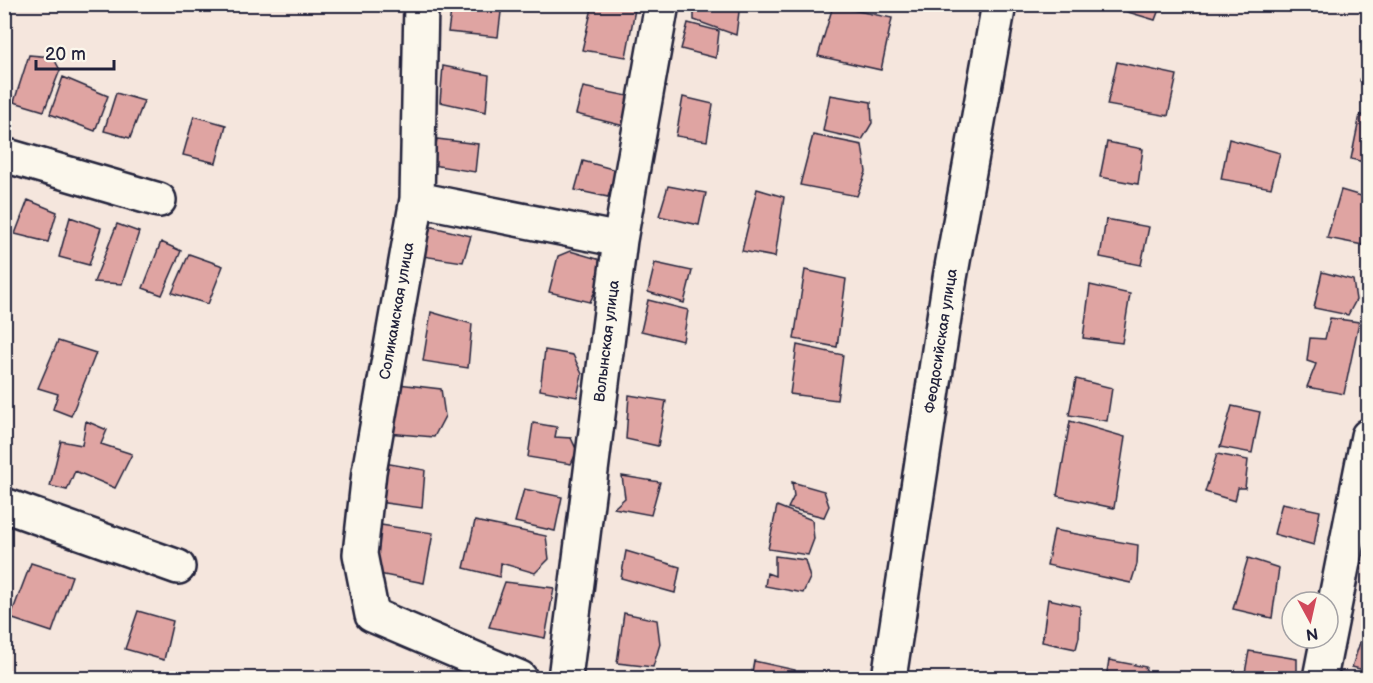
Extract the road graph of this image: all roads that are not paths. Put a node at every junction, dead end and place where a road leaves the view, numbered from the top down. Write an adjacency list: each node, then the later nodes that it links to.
1 (421, 4): 5 (street, Соликамская улица)
2 (662, 4): 7 (street, Волынская улица)
3 (999, 4): 13 (street, Феодосийская улица)
4 (4, 155): 6 (street)
5 (417, 199): 7 (street); 11 (street, Соликамская улица)
6 (159, 200)
7 (620, 240): 12 (street, Волынская улица)
8 (1368, 435): 14 (street)
9 (4, 505): 10 (street)
10 (178, 567)
11 (520, 678)
12 (565, 678)
13 (889, 678)
14 (1320, 678)

